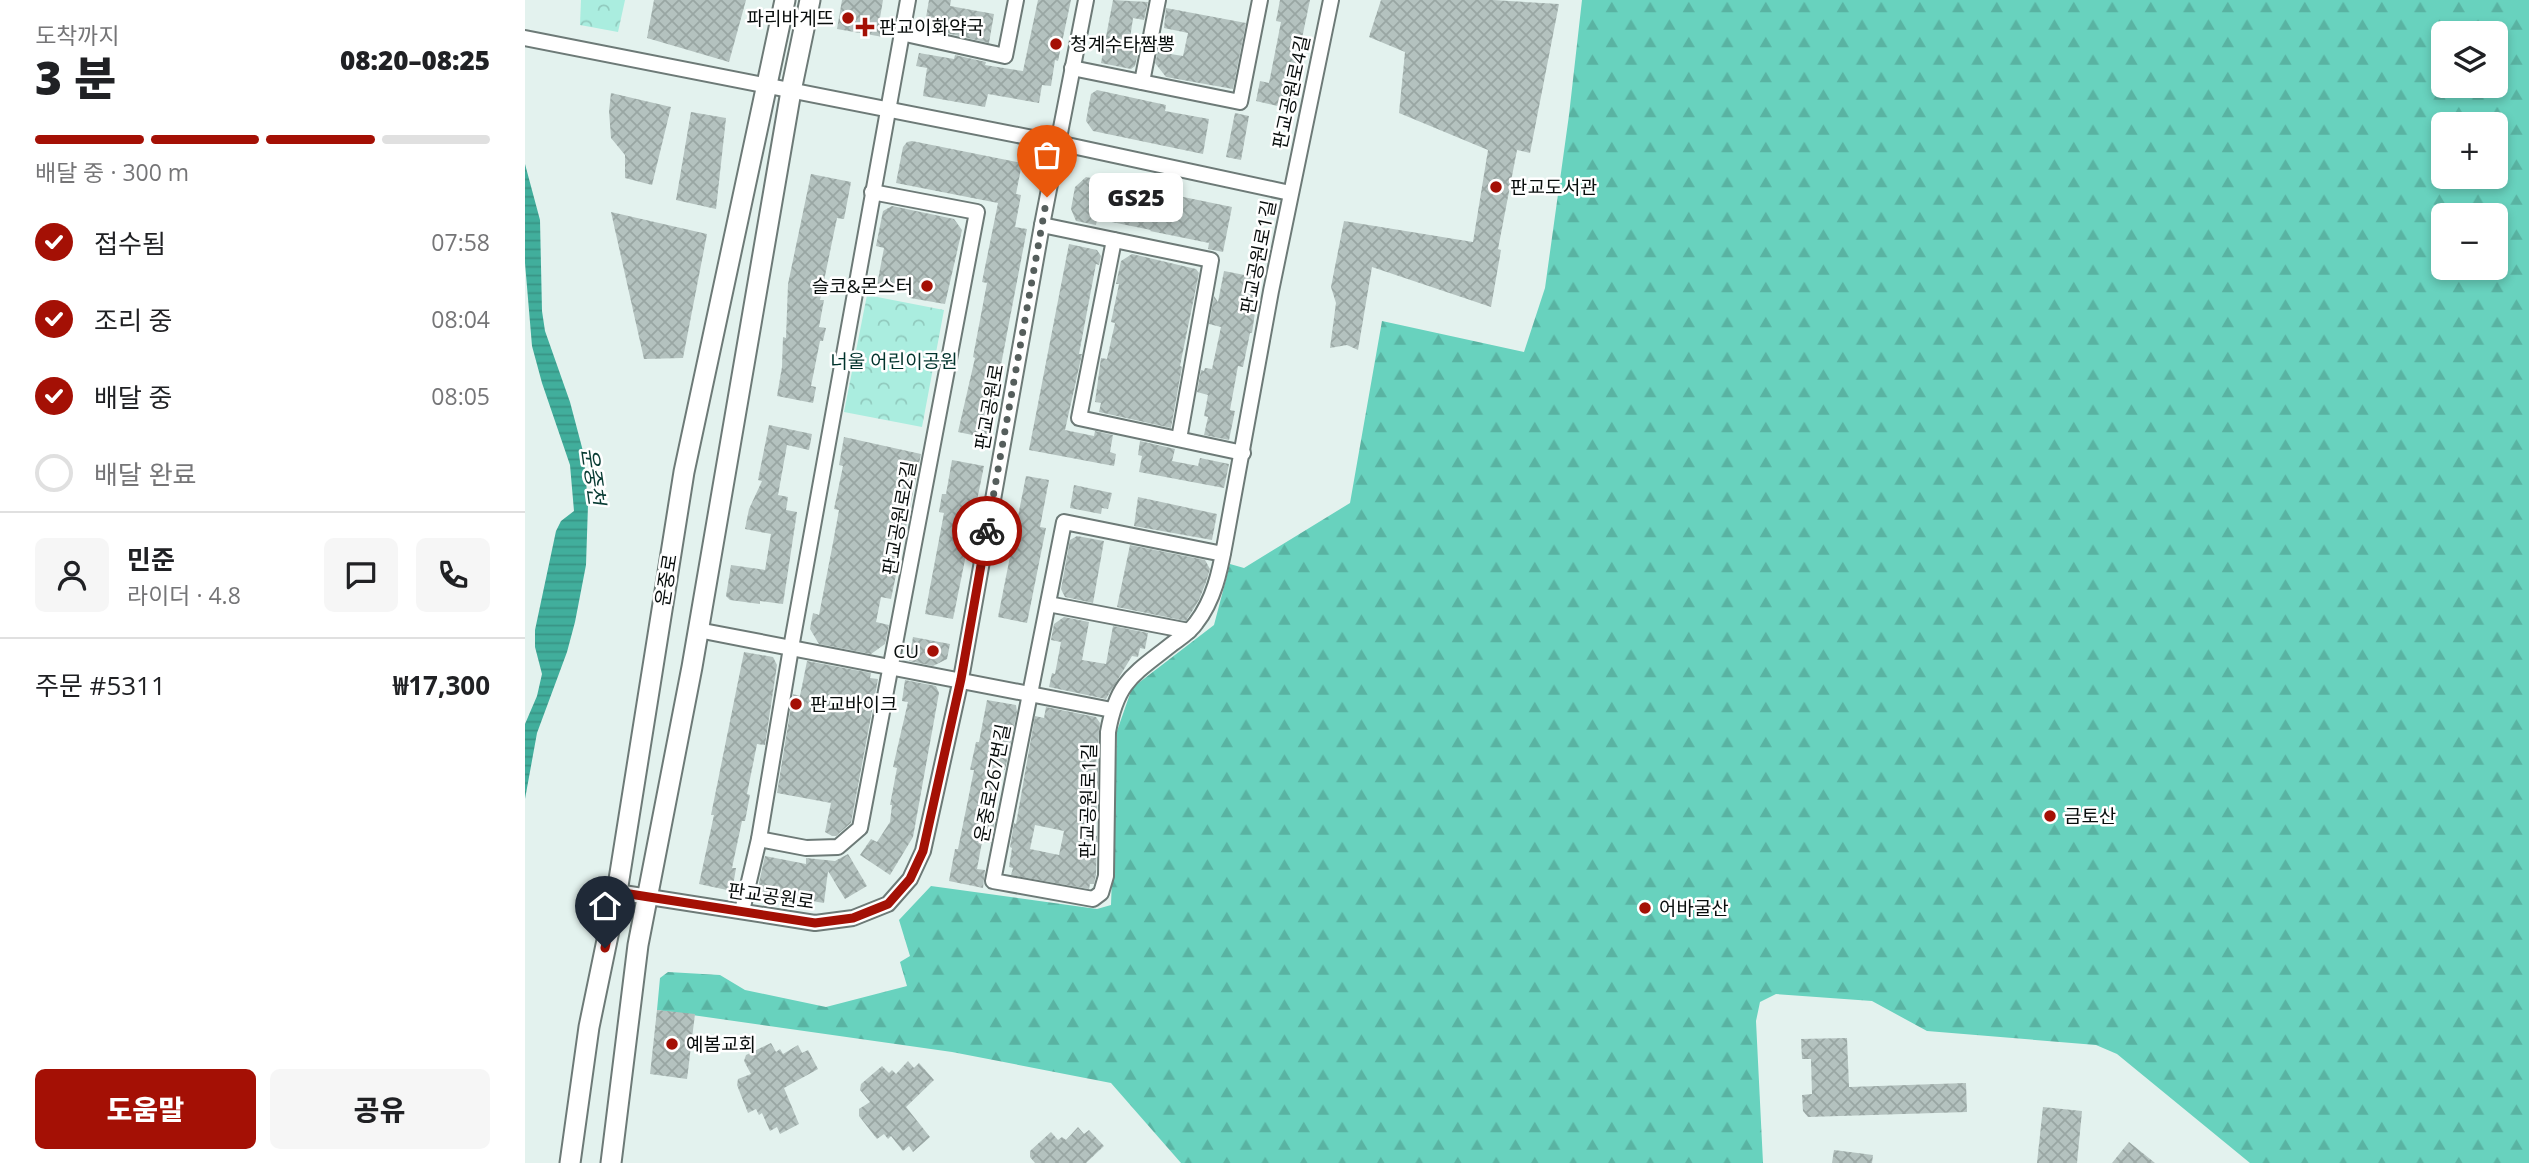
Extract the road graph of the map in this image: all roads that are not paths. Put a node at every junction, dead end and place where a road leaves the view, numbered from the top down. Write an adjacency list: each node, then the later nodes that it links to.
1 (785, 0): 13 (main road, 운중로)
2 (810, 0): 14 (main road, 운중로)
3 (908, 0): 9 (street)
4 (1016, 0): 9 (street)
5 (1086, 0): 11 (street, 판교공원로)
6 (1158, 0): 12 (street)
7 (1260, 0): 12 (street)
8 (1331, 0): 18 (street, 판교공원로4길)
9 (901, 33): 15 (street)
10 (525, 38): 13 (street)
11 (1072, 68): 12 (street); 16 (street, 판교공원로)
12 (1142, 82)
13 (767, 86): 14 (street); 34 (main road, 운중로)
14 (791, 90): 15 (street); 25 (main road, 운중로)
15 (887, 109): 16 (street); 17 (street)
16 (1058, 143): 18 (street); 19 (street, 판교공원로)
17 (872, 192): 27 (street); 28 (street, 판교공원로2길)
18 (1290, 193): 22 (street, 판교공원로1길)
19 (1042, 225): 20 (street); 29 (street, 판교공원로)
20 (1114, 240): 21 (street); 21 (street)
21 (1179, 439): 22 (street)
22 (1243, 453): 23 (street, 판교공원로1길)
23 (1223, 554): 24 (street); 26 (street, 판교공원로1길)
24 (1048, 604): 26 (street); 30 (street)
25 (698, 630): 27 (street); 35 (main road, 운중로)
26 (1189, 631): 31 (street, 판교공원로1길)
27 (791, 648): 28 (street); 32 (street)
28 (892, 666): 29 (street); 32 (street, 판교공원로2길)
29 (961, 679): 30 (street); 36 (street, 판교공원로)
30 (1029, 693): 31 (street); 33 (street, 운중로267번길)
31 (1112, 710): 33 (street, 판교공원로1길)
32 (759, 839): 36 (street)
33 (993, 881)
34 (617, 892): 35 (street, 판교공원로); 37 (main road, 운중로)
35 (647, 897): 36 (street, 판교공원로); 38 (main road, 운중로)
36 (741, 911)
37 (570, 1163)
38 (611, 1163)

